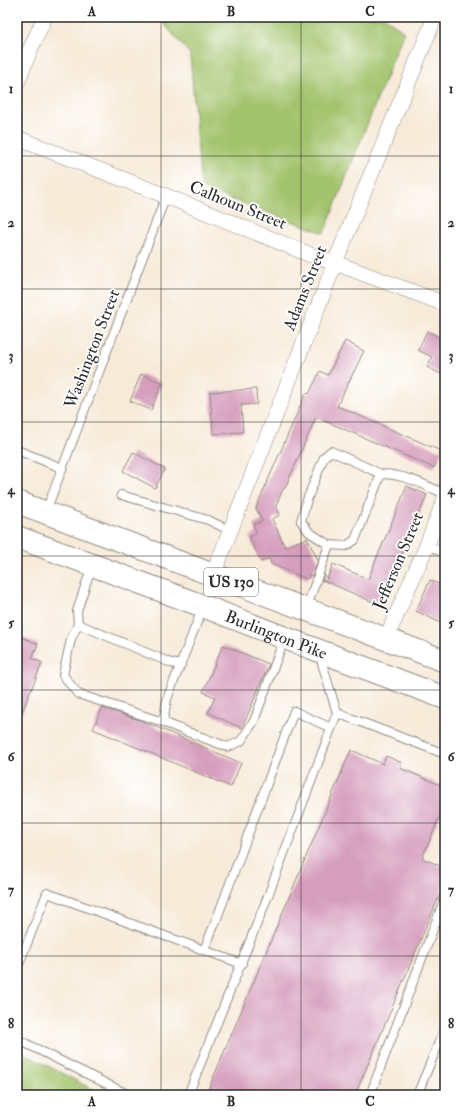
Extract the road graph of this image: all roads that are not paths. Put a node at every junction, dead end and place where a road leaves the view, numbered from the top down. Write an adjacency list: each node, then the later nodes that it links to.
1 (45, 17): 3 (street)
2 (435, 17): 6 (street, Adams Street)
3 (17, 83)
4 (17, 138): 5 (street, Calhoun Street)
5 (166, 196): 6 (street, Calhoun Street); 9 (lane, Washington Street)
6 (335, 263): 7 (street, Calhoun Street); 15 (street, Adams Street)
7 (445, 304)
8 (17, 450): 9 (lane)
9 (62, 468): 14 (lane, Washington Street)
10 (381, 474): 12 (lane); 17 (lane); 17 (lane)
11 (121, 495): 15 (lane)
12 (445, 499): 18 (street, Jefferson Street)
13 (17, 502): 14 (highway, Burlington Pike / US 130)
14 (45, 513): 21 (highway, Burlington Pike / US 130)
15 (231, 530): 21 (street, Adams Street)
16 (17, 537): 20 (highway, Burlington Pike / US 130)
17 (328, 545): 23 (lane)
18 (427, 545): 19 (lane); 26 (street, Jefferson Street)
19 (445, 553)
20 (92, 565): 22 (highway, Burlington Pike / US 130); 24 (lane)
21 (213, 575): 23 (highway, Burlington Pike / US 130)
22 (203, 606): 25 (highway, Burlington Pike / US 130); 29 (lane)
23 (306, 610): 26 (highway, Burlington Pike / US 130)
24 (78, 624): 29 (lane); 32 (lane)
25 (285, 638): 27 (highway, Burlington Pike / US 130); 32 (lane)
26 (386, 638): 28 (highway, Burlington Pike / US 130)
27 (318, 650): 30 (highway, Burlington Pike / US 130); 31 (lane)
28 (445, 661)
29 (181, 665): 32 (lane)
30 (445, 698)
31 (337, 712): 33 (lane); 34 (lane)
32 (163, 722)
33 (331, 728): 36 (lane); 37 (lane)
34 (445, 754)
35 (445, 898): 43 (lane)
36 (204, 950): 37 (lane); 38 (lane)
37 (242, 964): 42 (lane)
38 (17, 969)
39 (445, 1028): 44 (lane)
40 (17, 1039): 41 (lane)
41 (129, 1095)
42 (188, 1095)
43 (370, 1095)
44 (417, 1095)

